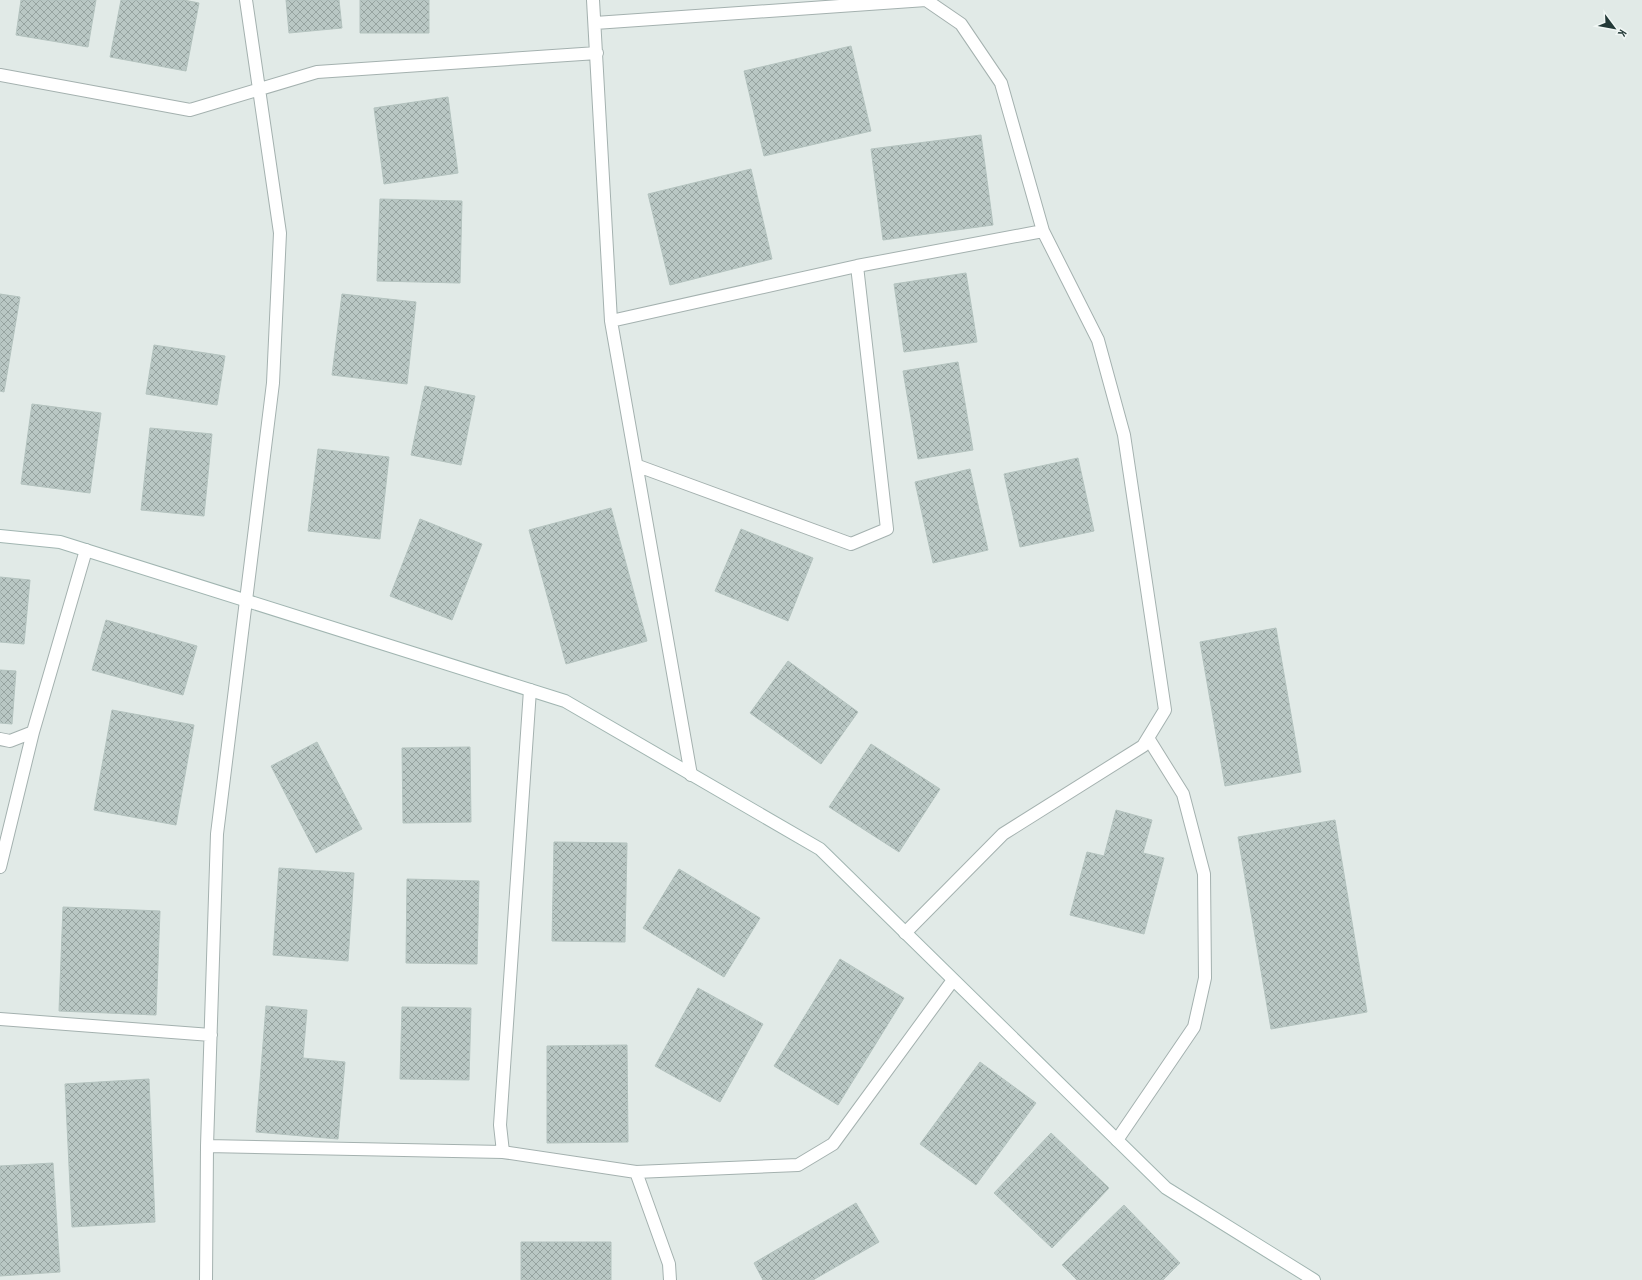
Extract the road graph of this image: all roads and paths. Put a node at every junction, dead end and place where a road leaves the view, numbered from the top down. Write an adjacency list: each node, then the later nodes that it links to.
1 (246, 0): 6 (street)
2 (593, 0): 3 (street)
3 (595, 23): 4 (street); 7 (street)
4 (596, 53): 6 (street); 9 (street)
5 (0, 75): 6 (street)
6 (259, 90): 13 (street)
7 (1043, 231): 8 (street); 16 (street)
8 (857, 266): 9 (street); 10 (street)
9 (611, 322): 10 (street)
10 (638, 466): 18 (street)
11 (0, 536): 12 (street)
12 (86, 550): 13 (street); 15 (street)
13 (245, 600): 14 (street); 23 (street)
14 (530, 690): 18 (street); 26 (street)
15 (33, 732): 17 (street); 19 (street)
16 (1148, 738): 20 (street); 24 (street)
17 (0, 739)
18 (691, 775): 20 (street)
19 (0, 866)
20 (905, 933): 21 (street)
21 (954, 980): 24 (street); 27 (street)
22 (0, 1018): 23 (street)
23 (211, 1035): 25 (street)
24 (1117, 1140): 30 (street)
25 (207, 1146): 26 (street); 28 (street)
26 (503, 1152): 27 (street)
27 (636, 1172): 29 (street)
28 (206, 1280)
29 (670, 1280)
30 (1314, 1280)

